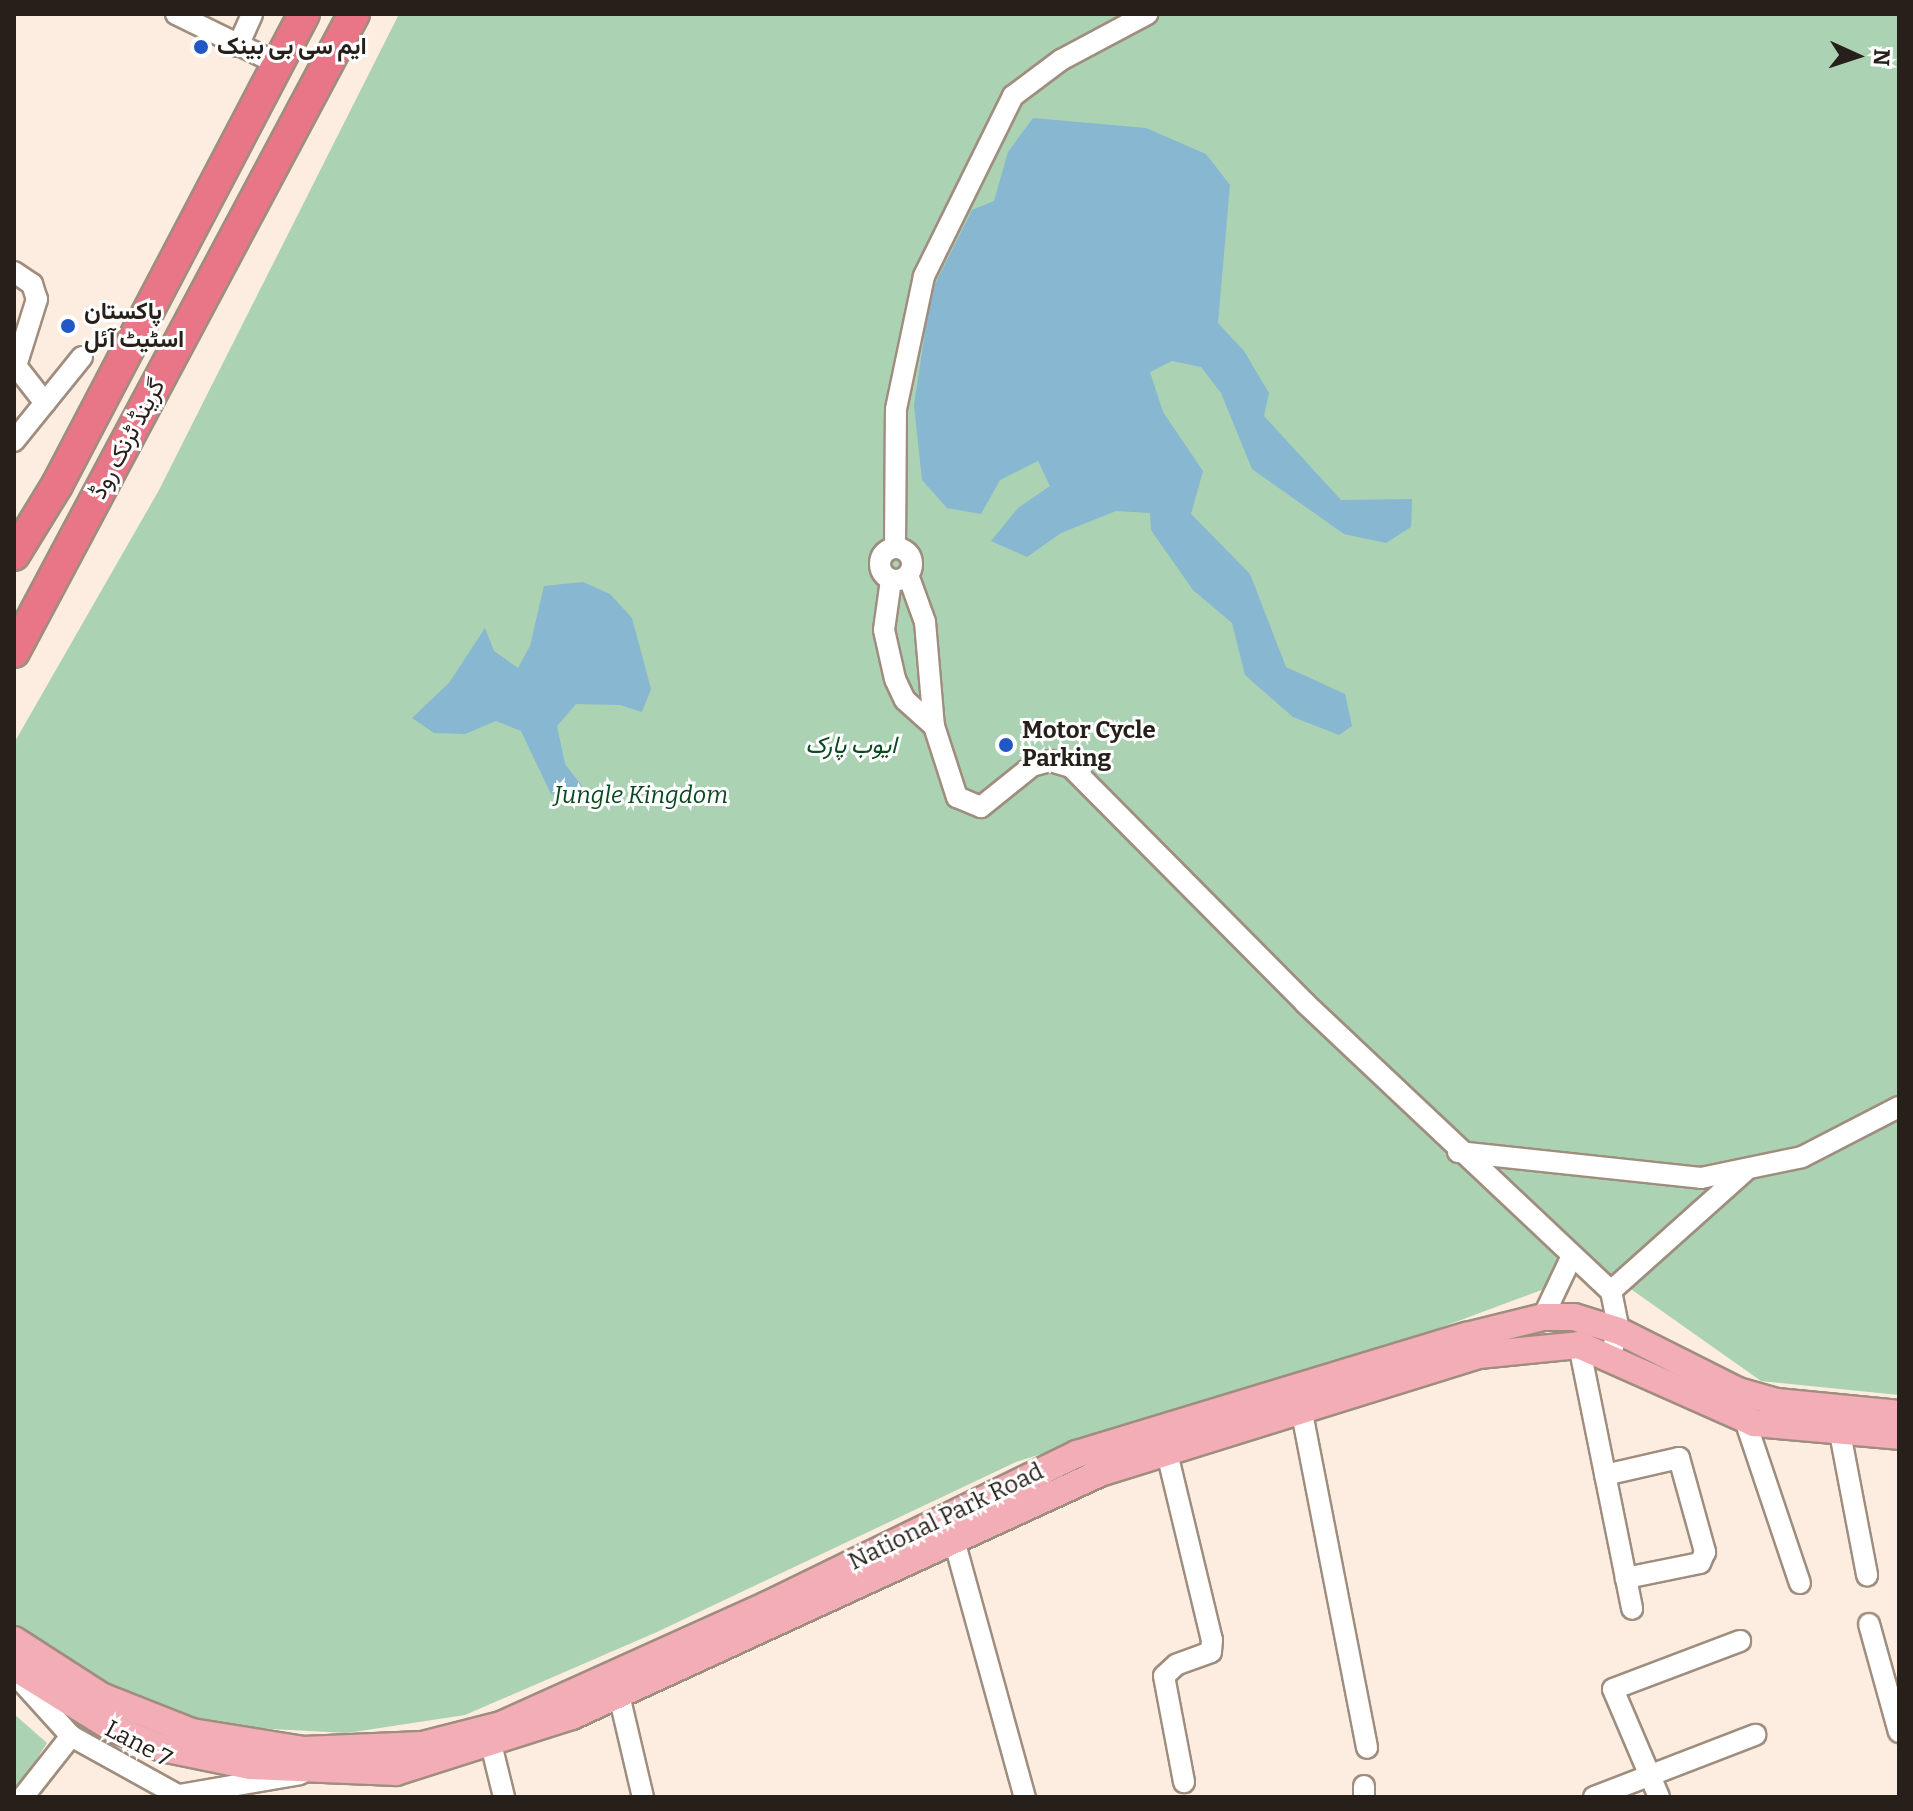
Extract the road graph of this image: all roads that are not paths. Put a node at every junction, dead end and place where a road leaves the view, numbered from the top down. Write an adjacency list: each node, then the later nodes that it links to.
1 (176, 14): 6 (street)
2 (252, 14): 6 (street)
3 (304, 14): 7 (highway, گرینڈ ٹرنک روڈ)
4 (354, 14): 14 (highway, گرینڈ ٹرنک روڈ)
5 (1147, 14): 13 (street)
6 (238, 46): 7 (street)
7 (276, 63): 12 (highway, گرینڈ ٹرنک روڈ)
8 (14, 272): 10 (street)
9 (82, 357): 10 (street)
10 (45, 403): 11 (street)
11 (14, 441)
12 (14, 555)
13 (900, 578): 15 (street); 15 (street)
14 (14, 652)
15 (934, 726): 17 (street)
16 (1899, 1107): 19 (street)
17 (1458, 1152): 18 (street); 20 (street)
18 (1498, 1159): 19 (street); 20 (street)
19 (1745, 1171): 22 (street)
20 (1490, 1182): 21 (street)
21 (1572, 1256): 22 (street); 23 (street)
22 (1611, 1291): 24 (street)
23 (1543, 1317): 24 (main road, National Park Road); 43 (main road, National Park Road)
24 (1615, 1343): 25 (main road, National Park Road); 27 (main road, National Park Road); 28 (main road, National Park Road)
25 (1579, 1345): 26 (main road, National Park Road); 32 (street)
26 (1302, 1413): 31 (main road, National Park Road); 48 (street)
27 (1899, 1414)
28 (1745, 1420): 29 (main road, National Park Road); 36 (street)
29 (1840, 1433): 30 (main road, National Park Road); 34 (street)
30 (1899, 1436)
31 (1167, 1453): 33 (main road, National Park Road); 50 (street)
32 (1605, 1475): 35 (street); 35 (street)
33 (954, 1540): 42 (main road, National Park Road); 56 (street)
34 (1867, 1575)
35 (1626, 1578): 37 (street)
36 (1800, 1583)
37 (1632, 1609)
38 (1869, 1624): 44 (street)
39 (14, 1640): 43 (main road, National Park Road)
40 (1740, 1641): 51 (street)
41 (14, 1670): 46 (street, Lane 7); 49 (main road, National Park Road)
42 (619, 1695): 43 (main road, National Park Road); 55 (street)
43 (526, 1723): 47 (main road, National Park Road)
44 (1899, 1732)
45 (1755, 1735): 51 (street)
46 (71, 1736): 52 (street, Lane 7); 53 (street)
47 (491, 1744): 49 (main road, National Park Road); 54 (street)
48 (1367, 1748)
49 (312, 1771): 52 (street)
50 (1184, 1782)
51 (1655, 1788): 57 (street)
52 (180, 1796)
53 (23, 1797)
54 (504, 1797)
55 (643, 1797)
56 (1025, 1797)
57 (1594, 1797)

